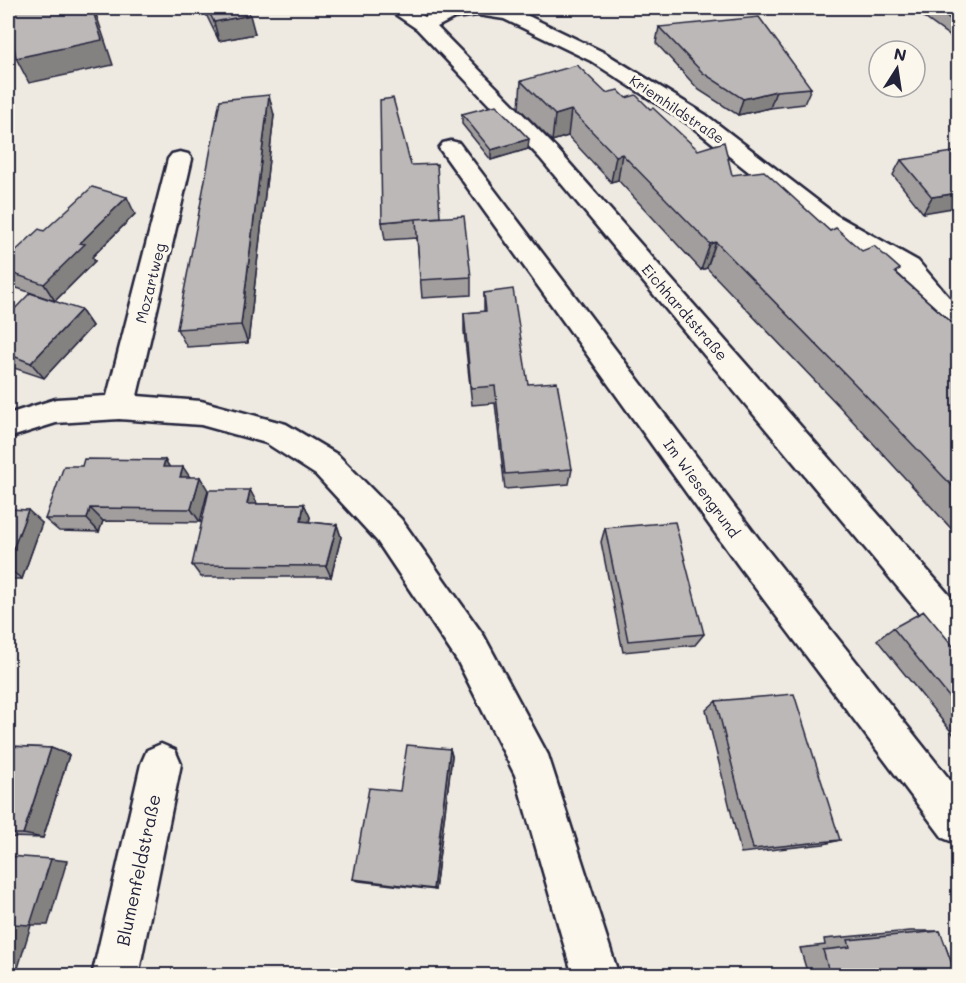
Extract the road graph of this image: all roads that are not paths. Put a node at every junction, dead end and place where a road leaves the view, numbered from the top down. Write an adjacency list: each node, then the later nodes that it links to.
1 (396, 8): 2 (street, Eichhardtstraße)
2 (424, 25): 5 (street, Kriemhildstraße); 8 (street, Eichhardtstraße)
3 (451, 148): 10 (street, Im Wiesengrund)
4 (180, 159): 6 (street, Mozartweg)
5 (958, 326)
6 (119, 407): 7 (street); 12 (street)
7 (8, 426)
8 (958, 632)
9 (161, 764): 11 (street, Blumenfeldstraße)
10 (958, 823)
11 (115, 975)
12 (596, 975)

